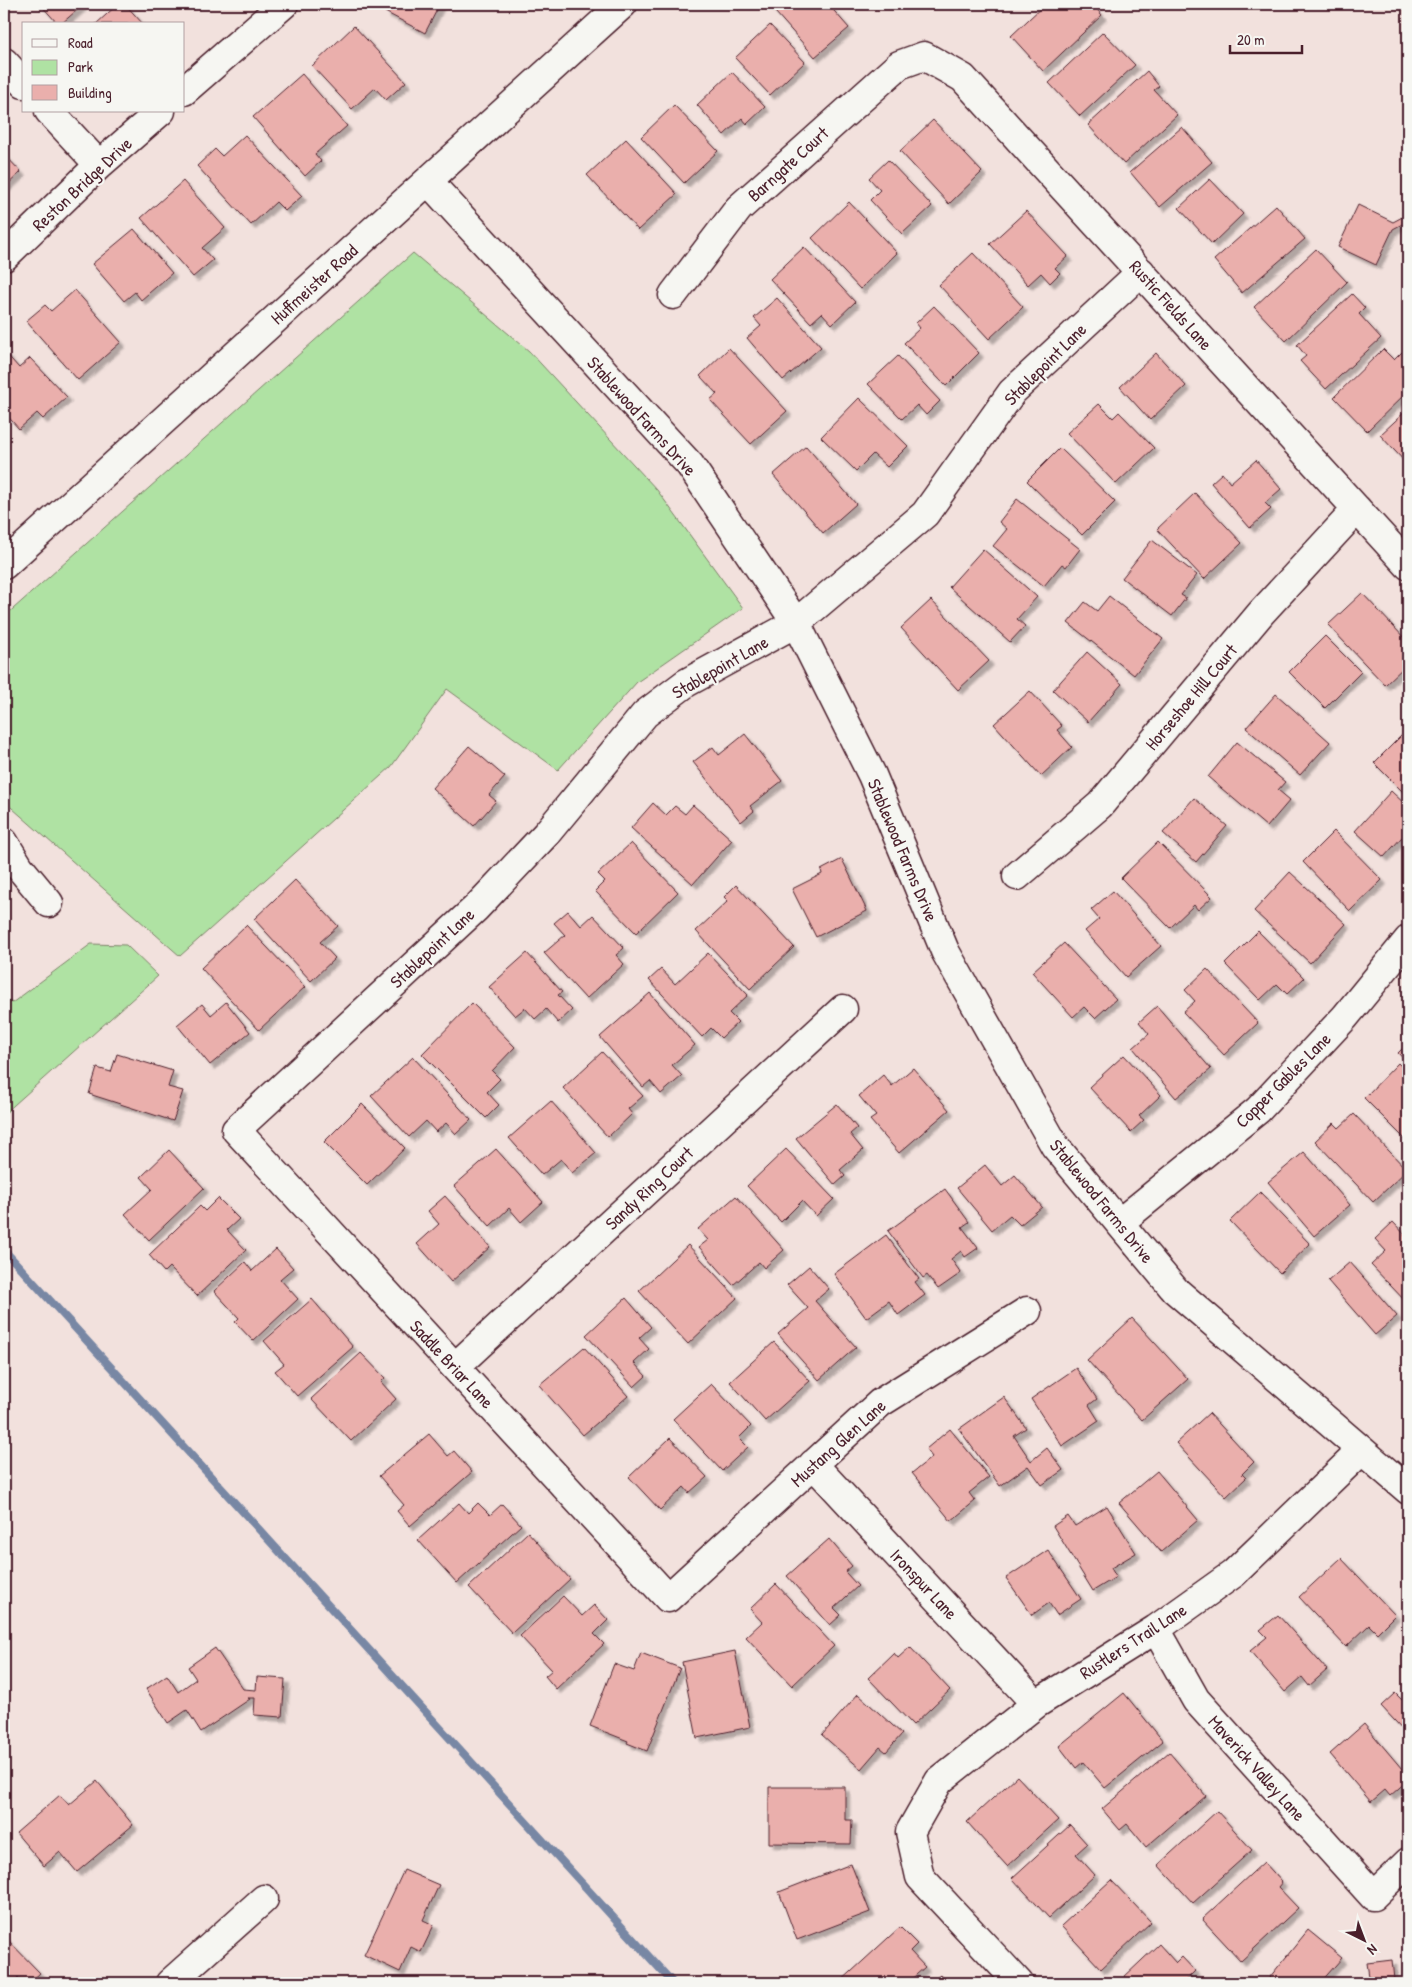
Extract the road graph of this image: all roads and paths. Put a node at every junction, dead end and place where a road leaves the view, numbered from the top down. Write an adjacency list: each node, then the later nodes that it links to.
1 (284, 4): 6 (street)
2 (623, 4): 10 (street, Huffmeister Road)
3 (924, 56): 12 (street, Rustic Fields Lane); 13 (street, Barngate Court)
4 (4, 62): 5 (street)
5 (22, 82)
6 (185, 90)
7 (50, 112): 9 (street)
8 (160, 112): 9 (street, Reston Bridge Drive)
9 (99, 165): 11 (street, Reston Bridge Drive)
10 (428, 181): 15 (street, Huffmeister Road); 17 (street, Stablewood Farms Drive)
11 (4, 257)
12 (1141, 272): 14 (street, Rustic Fields Lane); 17 (street, Stablepoint Lane)
13 (673, 295)
14 (1357, 509): 16 (street, Rustic Fields Lane); 19 (street, Horseshoe Hill Court)
15 (4, 565)
16 (1408, 565)
17 (796, 624): 23 (street, Stablepoint Lane); 24 (street, Stablewood Farms Drive)
18 (4, 842): 20 (street)
19 (1017, 876)
20 (49, 903)
21 (1407, 945): 24 (street, Copper Gables Lane)
22 (843, 1009): 26 (street, Sandy Ring Court)
23 (236, 1130): 26 (street, Saddle Briar Lane)
24 (1119, 1223): 27 (street, Stablewood Farms Drive)
25 (1026, 1311): 28 (street, Mustang Glen Lane)
26 (455, 1367): 30 (street, Saddle Briar Lane)
27 (1361, 1451): 29 (street, Stablewood Farms Drive); 31 (street, Rustlers Trail Lane)
28 (813, 1464): 30 (street, Mustang Glen Lane); 32 (street, Ironspur Lane)
29 (1408, 1490)
30 (668, 1598)
31 (1156, 1629): 32 (street, Rustlers Trail Lane); 33 (street, Maverick Valley Lane)
32 (1036, 1704): 36 (street, Rustlers Trail Lane)
33 (1408, 1862)
34 (264, 1899): 35 (street)
35 (170, 1983)
36 (1019, 1983)

